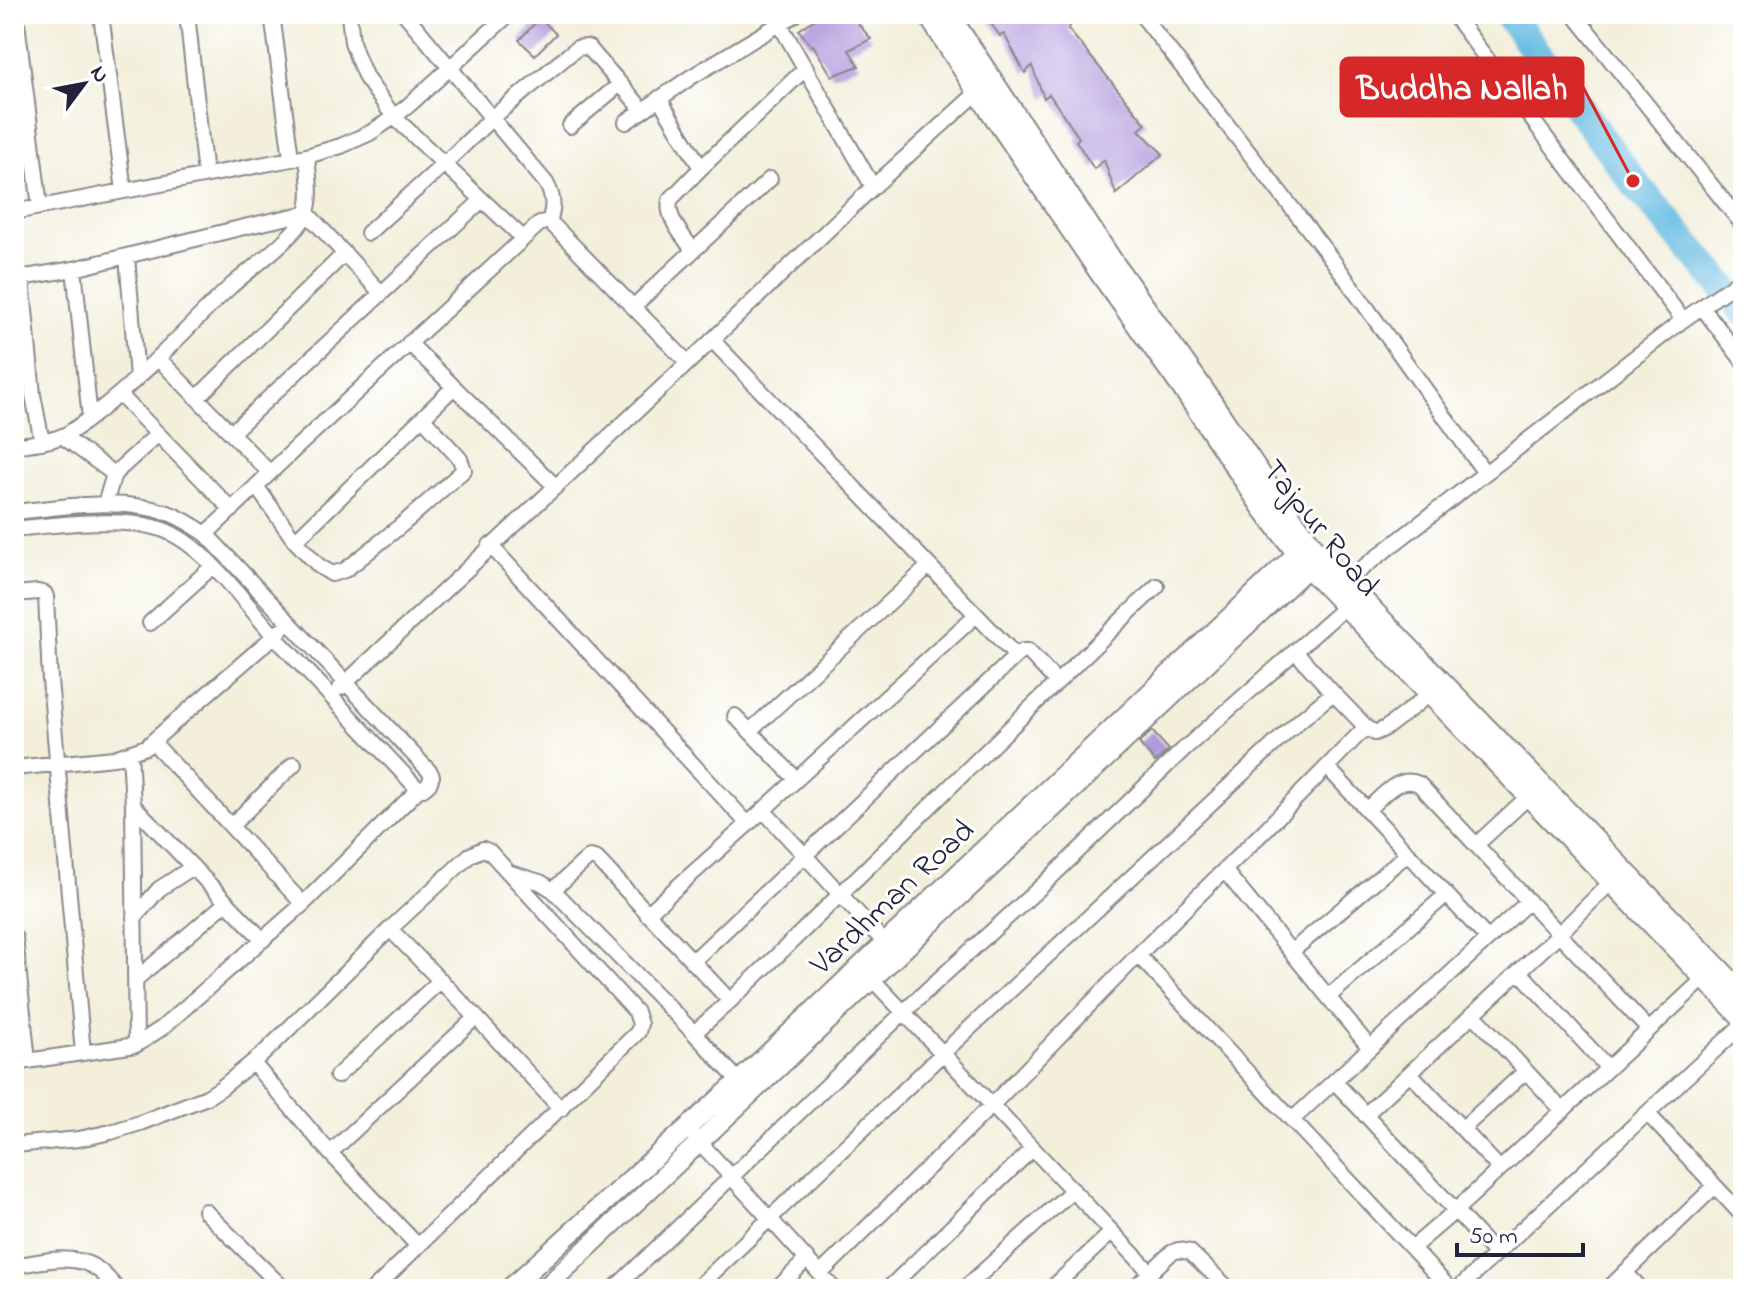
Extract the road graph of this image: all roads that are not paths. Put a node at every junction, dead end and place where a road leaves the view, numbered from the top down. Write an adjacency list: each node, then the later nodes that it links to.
1 (16, 14): 34 (street)
2 (101, 14): 32 (street)
3 (187, 14): 29 (street)
4 (272, 14): 26 (street)
5 (349, 14): 21 (street)
6 (405, 14): 15 (street)
7 (509, 14): 15 (street)
8 (796, 14): 14 (street)
9 (928, 14): 18 (main road, Tajpur Road)
10 (948, 14): 79 (main road, Tajpur Road)
11 (1141, 14): 68 (street)
12 (1453, 14): 50 (street)
13 (1574, 14): 38 (street)
14 (777, 19): 16 (street); 19 (street)
15 (450, 68): 21 (street); 22 (street)
16 (806, 68): 28 (street); 31 (street)
17 (620, 84): 20 (street); 22 (street); 24 (street)
18 (978, 92): 31 (street); 79 (main road, Tajpur Road)
19 (659, 98): 20 (street); 28 (street)
20 (643, 110): 23 (street)
21 (394, 117): 25 (street); 27 (street)
22 (492, 118): 27 (street); 37 (street)
23 (626, 122)
24 (570, 126)
25 (307, 156): 26 (street); 36 (street)
26 (291, 158): 29 (street)
27 (444, 164): 33 (street); 39 (street)
28 (701, 168): 41 (street)
29 (205, 175): 32 (street)
30 (770, 179): 41 (street)
31 (873, 187): 51 (street)
32 (124, 191): 34 (street)
33 (482, 200): 40 (street); 47 (street)
34 (40, 207): 35 (street)
35 (14, 212)
36 (307, 213): 42 (street); 43 (street); 53 (street)
37 (549, 222): 40 (street); 49 (street)
38 (1743, 225)
39 (368, 233)
40 (523, 238): 52 (street)
41 (693, 250): 49 (street)
42 (344, 254): 47 (street); 59 (street)
43 (127, 256): 44 (street); 56 (street)
44 (74, 269): 45 (street); 60 (street)
45 (18, 278): 65 (street)
46 (1743, 278): 48 (street)
47 (381, 293): 62 (street)
48 (1706, 305): 50 (street); 54 (street)
49 (634, 306): 55 (street)
50 (1683, 320): 68 (street)
51 (712, 340): 55 (street); 81 (street)
52 (409, 343): 57 (street); 67 (street)
53 (158, 358): 56 (street); 59 (street)
54 (1743, 361)
55 (688, 363): 71 (street)
56 (137, 378): 58 (street)
57 (454, 387): 61 (street); 71 (street)
58 (119, 394): 60 (street); 63 (street)
59 (197, 398): 62 (street)
60 (90, 418): 64 (street)
61 (423, 418): 77 (street); 77 (street)
62 (231, 433): 67 (street)
63 (158, 434): 69 (street); 73 (street)
64 (62, 436): 65 (street); 69 (street)
65 (42, 442): 66 (street)
66 (14, 446)
67 (270, 473): 70 (street)
68 (1485, 473): 84 (street)
69 (114, 474): 72 (street)
70 (256, 486): 73 (street); 77 (street)
71 (555, 486): 78 (street)
72 (105, 504): 74 (street); 76 (street)
73 (232, 510): 76 (street)
74 (14, 512)
75 (14, 529): 80 (street)
76 (206, 534): 87 (street)
77 (295, 541)
78 (490, 545): 92 (street); 111 (street)
79 (1309, 554): 84 (main road, Tajpur Road); 133 (street, Vardhman Road); 139 (street, Vardhman Road)
80 (213, 566): 86 (street); 88 (street)
81 (929, 566): 85 (street); 98 (street)
82 (1157, 586): 91 (street)
83 (14, 594): 101 (street)
84 (1345, 594): 89 (street); 94 (main road, Tajpur Road); 138 (main road, Tajpur Road)
85 (976, 615): 90 (street); 105 (street)
86 (150, 623)
87 (289, 623): 88 (street); 92 (street)
88 (274, 636): 95 (street); 99 (street)
89 (1295, 651): 93 (street); 145 (street)
90 (1016, 656): 91 (street); 115 (street)
91 (1056, 681): 121 (street)
92 (345, 683): 95 (street); 106 (street)
93 (1333, 693): 97 (street); 155 (street)
94 (1431, 693): 97 (street); 107 (main road, Tajpur Road)
95 (331, 697): 106 (street)
96 (735, 716): 98 (street)
97 (1366, 727): 103 (street)
98 (750, 731): 105 (street)
99 (153, 742): 100 (street); 112 (street)
100 (130, 753): 101 (street); 108 (street)
101 (58, 763): 104 (street); 154 (street)
102 (294, 764): 112 (street)
103 (1327, 767): 110 (street); 117 (street)
104 (14, 768)
105 (796, 779): 109 (street)
106 (419, 789): 125 (street)
107 (1529, 796): 113 (street); 119 (main road, Tajpur Road)
108 (133, 805): 116 (street); 127 (street)
109 (763, 810): 111 (street); 115 (street)
110 (1367, 810): 113 (street); 114 (street)
111 (748, 824): 126 (street)
112 (231, 826): 125 (street)
113 (1476, 845): 123 (street)
114 (1407, 854): 122 (street); 134 (street)
115 (804, 856): 121 (street); 136 (street)
116 (193, 867): 124 (street); 127 (street)
117 (1224, 870): 134 (street); 135 (street)
118 (509, 873): 120 (street); 128 (street); 165 (street)
119 (1611, 882): 129 (street); 138 (main road, Tajpur Road)
120 (553, 890): 126 (street); 151 (street)
121 (841, 895): 133 (street); 144 (street)
122 (1446, 895): 131 (street); 143 (street)
123 (1529, 901): 129 (street); 131 (street)
124 (227, 902): 132 (street); 140 (street)
125 (303, 904): 132 (street)
126 (647, 914): 136 (street)
127 (134, 918): 140 (street)
128 (390, 929): 141 (street); 157 (street)
129 (1559, 934): 137 (street); 150 (street)
130 (15, 938): 156 (street)
131 (1488, 939): 153 (street)
132 (263, 940): 152 (street)
133 (885, 943): 162 (street, Vardhman Road)
134 (1291, 952): 143 (street)
135 (1138, 955): 164 (street); 169 (street)
136 (692, 962): 144 (street)
137 (1519, 971): 146 (street); 158 (street)
138 (1710, 972): 142 (main road, Tajpur Road); 148 (main road, Tajpur Road); 150 (street)
139 (872, 979): 145 (street); 171 (street, Vardhman Road)
140 (135, 980): 152 (street)
141 (441, 980): 147 (street); 161 (street)
142 (1743, 994)
143 (1328, 997): 153 (street)
144 (730, 1001): 151 (street)
145 (904, 1011): 155 (street); 176 (street)
146 (1473, 1014): 159 (street); 160 (street)
147 (476, 1017): 165 (street); 174 (street)
148 (1743, 1018)
149 (1743, 1024): 167 (street)
150 (1649, 1030): 158 (street)
151 (694, 1033): 162 (street)
152 (136, 1045): 154 (street)
153 (1370, 1048): 163 (street)
154 (83, 1053): 156 (street)
155 (943, 1053): 164 (street); 182 (street)
156 (21, 1062)
157 (253, 1063): 172 (street); 174 (street)
158 (1608, 1068): 166 (street)
159 (1526, 1071): 166 (street); 170 (street)
160 (1410, 1073): 168 (street); 170 (street)
161 (337, 1076)
162 (739, 1081): 171 (street, Vardhman Road)
163 (1334, 1081): 168 (street); 169 (street)
164 (993, 1104): 173 (street); 190 (street)
165 (561, 1109): 184 (street)
166 (1563, 1111): 175 (street)
167 (1648, 1114): 177 (street); 186 (street)
168 (1365, 1115): 180 (street)
169 (1292, 1120): 185 (street)
170 (1463, 1128): 175 (street)
171 (692, 1135): 176 (street); 195 (street, Vardhman Road); 196 (street, Vardhman Road)
172 (14, 1145)
173 (1033, 1148): 178 (street); 201 (street)
174 (330, 1153): 184 (street)
175 (1500, 1169): 180 (street)
176 (730, 1177): 182 (street); 197 (street)
177 (1715, 1186): 181 (street); 189 (street)
178 (1073, 1190): 183 (street); 202 (street)
179 (205, 1211): 193 (street)
180 (1455, 1211): 185 (street); 186 (street)
181 (1743, 1216)
182 (770, 1220): 187 (street); 198 (street)
183 (1112, 1232): 191 (street); 203 (street)
184 (417, 1245): 194 (street)
185 (1412, 1248): 205 (street)
186 (1496, 1254): 206 (street)
187 (807, 1259): 190 (street); 199 (street)
188 (14, 1266): 192 (street)
189 (1625, 1272): 207 (street); 208 (street)
190 (820, 1274): 200 (street)
191 (1143, 1283): 204 (street)
192 (117, 1289)
193 (284, 1289)
194 (374, 1289)
195 (509, 1289)
196 (544, 1289)
197 (614, 1289)
198 (696, 1289)
199 (777, 1289)
200 (834, 1289)
201 (888, 1289)
202 (964, 1289)
203 (1051, 1289)
204 (1229, 1289)
205 (1450, 1289)
206 (1458, 1289)
207 (1608, 1289)
208 (1641, 1289)

